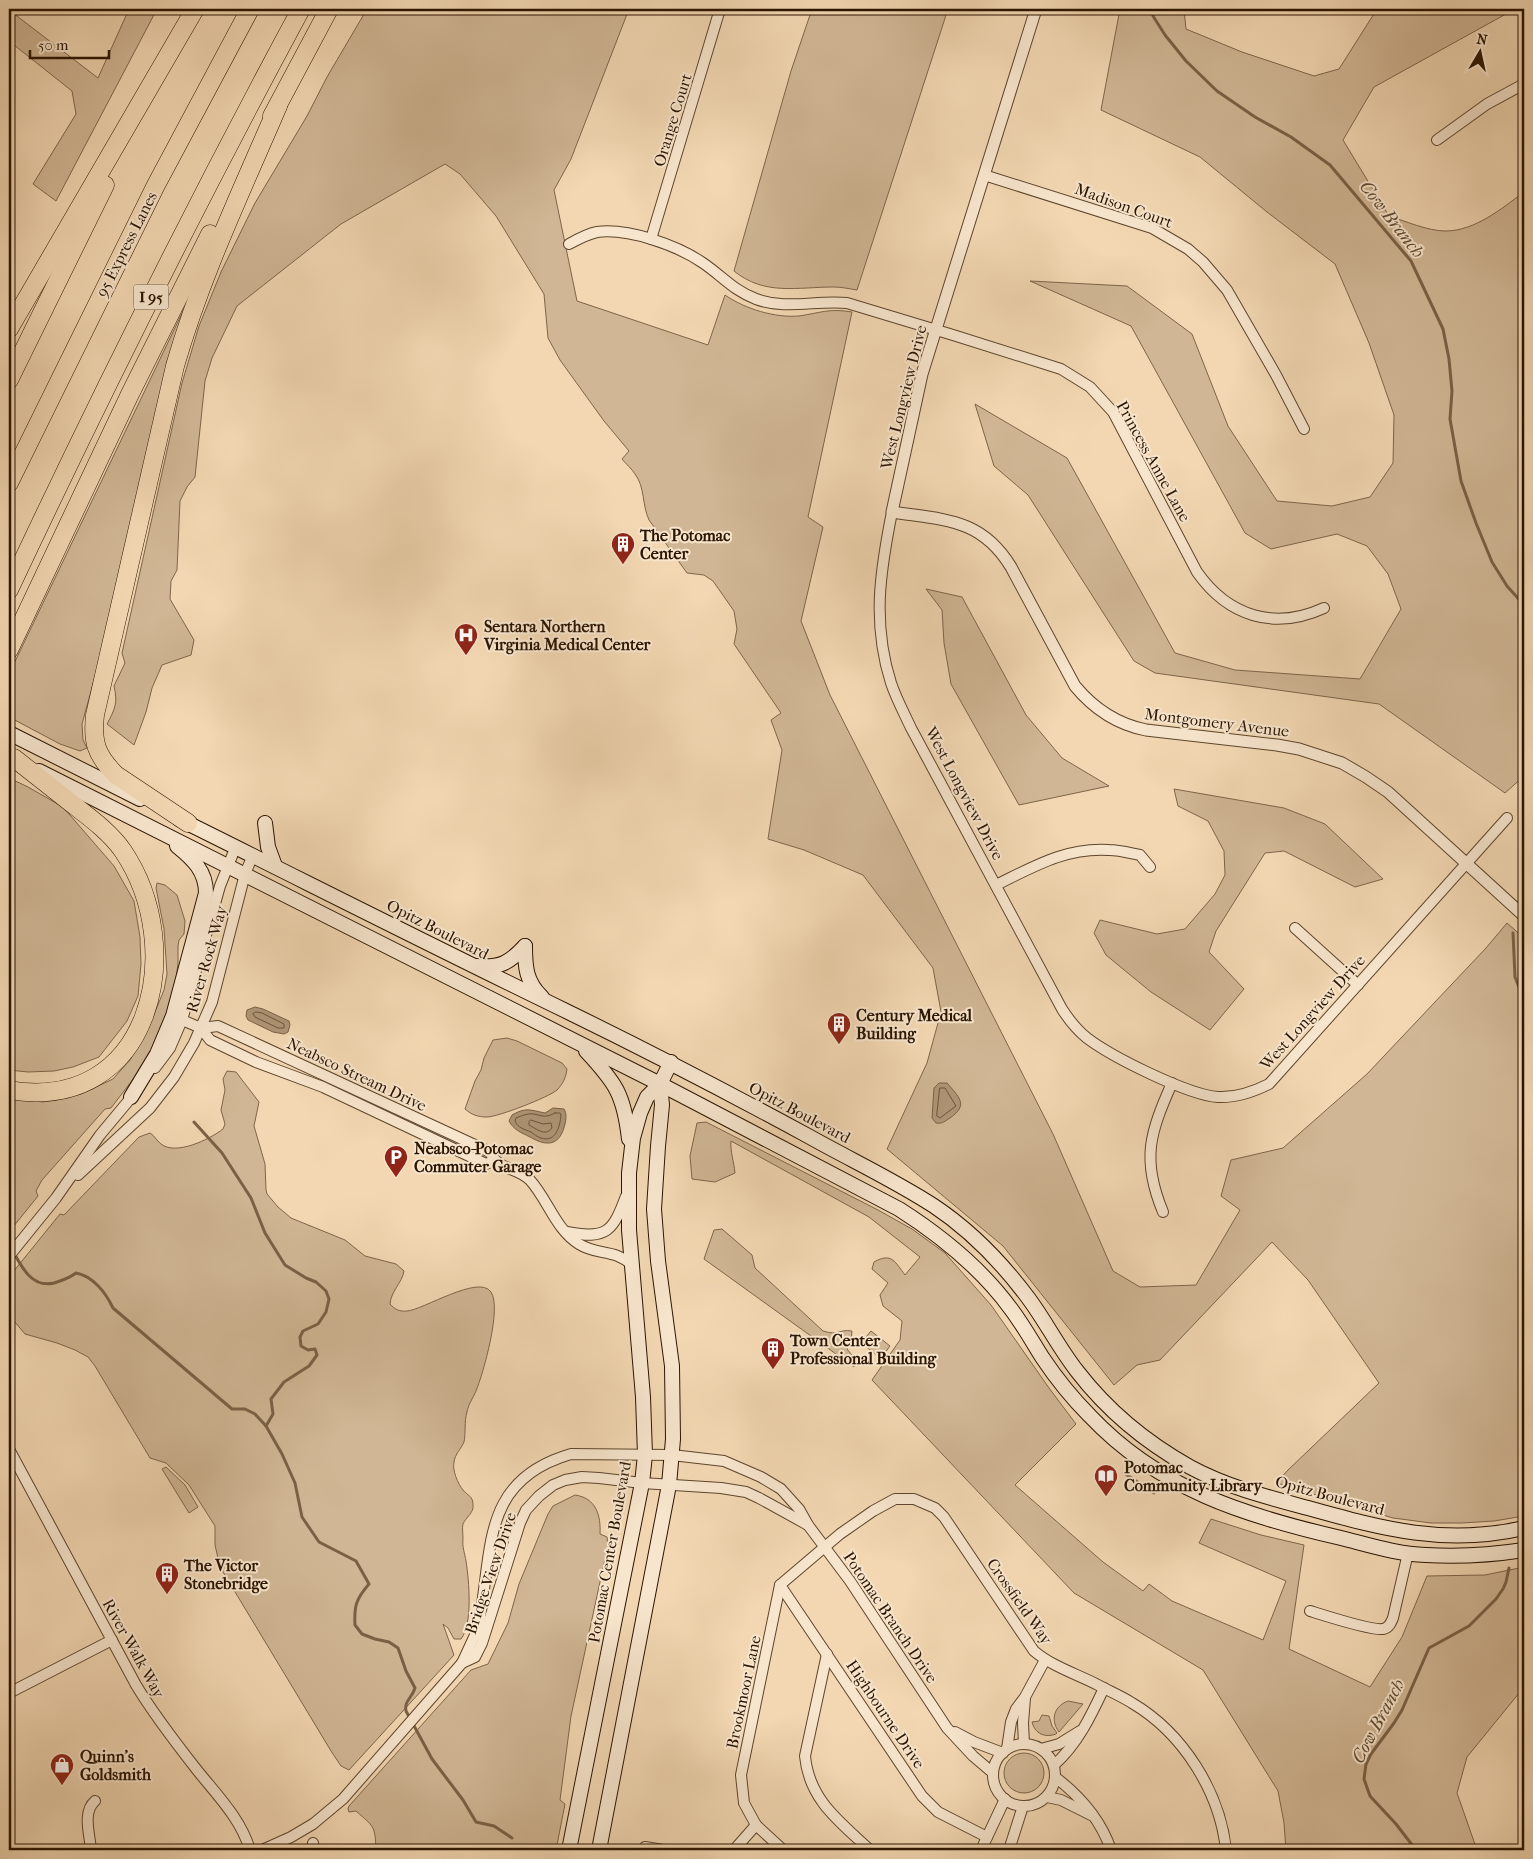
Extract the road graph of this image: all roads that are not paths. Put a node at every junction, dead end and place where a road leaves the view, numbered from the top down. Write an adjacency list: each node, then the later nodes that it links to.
1 (195, 9): 7 (highway)
2 (250, 9): 18 (highway, 95 Express Lanes)
3 (301, 9): 20 (highway, I 95)
4 (329, 9): 9 (highway)
5 (720, 9): 12 (street, Orange Court)
6 (1036, 9): 11 (street, West Longview Drive)
7 (172, 50): 14 (highway); 16 (highway)
8 (1524, 84): 10 (street)
9 (278, 106): 22 (highway); 26 (highway)
10 (1437, 140)
11 (984, 175): 15 (street, West Longview Drive); 17 (street, Madison Court)
12 (652, 239): 13 (street, Princess Anne Lane); 15 (street, Princess Anne Lane)
13 (569, 244)
14 (9, 328)
15 (936, 330): 19 (street, West Longview Drive); 21 (street, Princess Anne Lane)
16 (9, 380)
17 (1304, 429)
18 (9, 483)
19 (892, 512): 31 (street, Montgomery Avenue); 36 (street, West Longview Drive)
20 (9, 590)
21 (1324, 608)
22 (9, 650)
23 (9, 733): 26 (main road, Opitz Boulevard)
24 (11, 757): 28 (main road); 48 (highway)
25 (1507, 818): 31 (street, West Longview Drive)
26 (188, 823): 29 (main road, Opitz Boulevard)
27 (265, 823): 33 (main road)
28 (154, 828): 32 (main road); 49 (main road)
29 (236, 846): 30 (main road, Opitz Boulevard); 32 (street, River Rock Way)
30 (253, 855): 33 (main road, Opitz Boulevard); 35 (street, River Rock Way)
31 (1466, 863): 37 (street, Montgomery Avenue); 40 (street, West Longview Drive)
32 (227, 865): 35 (main road); 42 (street, River Rock Way)
33 (275, 866): 39 (main road, Opitz Boulevard)
34 (1150, 867): 36 (street)
35 (245, 874): 43 (street, River Rock Way); 44 (main road)
36 (996, 885): 46 (street, West Longview Drive)
37 (1524, 916)
38 (1295, 928): 40 (street)
39 (472, 966): 41 (main road, Opitz Boulevard); 41 (main road)
40 (1358, 985): 46 (street, West Longview Drive)
41 (553, 1005): 45 (main road, Opitz Boulevard)
42 (182, 1020): 43 (street, Neabsco Stream Drive); 49 (street, River Rock Way)
43 (201, 1028): 51 (street, Neabsco Stream Drive); 51 (street, Neabsco Stream Drive); 53 (street, River Rock Way)
44 (580, 1045): 47 (main road); 50 (main road)
45 (671, 1062): 47 (main road, Potomac Center Boulevard); 64 (main road, Opitz Boulevard)
46 (1172, 1083): 54 (street)
47 (660, 1084): 50 (main road, Potomac Center Boulevard); 60 (main road); 67 (main road)
48 (9, 1090)
49 (131, 1097): 53 (street, River Rock Way)
50 (631, 1155): 52 (main road, Potomac Center Boulevard)
51 (494, 1161): 55 (street, Neabsco Stream Drive)
52 (628, 1191): 55 (street); 57 (main road, Potomac Center Boulevard)
53 (56, 1198): 56 (street, River Rock Way)
54 (1163, 1212)
55 (567, 1232): 57 (street, Neabsco Stream Drive)
56 (9, 1256)
57 (632, 1265): 59 (main road, Potomac Center Boulevard)
58 (9, 1449): 70 (street, River Walk Way)
59 (644, 1455): 60 (street); 61 (main road, Potomac Center Boulevard); 73 (street)
60 (672, 1455): 62 (main road); 63 (street, Potomac Branch Drive)
61 (642, 1483): 62 (street, Bridge View Drive); 73 (street, Bridge View Drive); 96 (main road, Potomac Center Boulevard)
62 (669, 1484): 63 (street, Potomac Branch Drive); 97 (main road)
63 (808, 1525): 65 (street, Potomac Branch Drive)
64 (1524, 1528)
65 (824, 1546): 68 (street); 72 (street, Crossfield Way); 77 (street, Potomac Branch Drive)
66 (1524, 1550): 67 (main road)
67 (1408, 1553): 69 (street)
68 (780, 1585): 71 (street, Highbourne Drive); 90 (street, Brookmoor Lane)
69 (1310, 1611)
70 (112, 1640): 75 (street); 94 (street, River Walk Way)
71 (827, 1654): 91 (street, Highbourne Drive); 101 (street)
72 (1045, 1660): 74 (street, Crossfield Way); 76 (street)
73 (462, 1663): 95 (street, Bridge View Drive)
74 (1104, 1688): 78 (street); 105 (street, Crossfield Way)
75 (9, 1693)
76 (1025, 1697): 79 (street); 81 (street)
77 (947, 1728): 81 (street, Potomac Branch Drive); 83 (street, Potomac Branch Drive)
78 (1081, 1730): 80 (street); 82 (street)
79 (1024, 1744): 80 (street); 81 (street)
80 (1041, 1748): 82 (street)
81 (1005, 1751): 83 (street)
82 (1054, 1765): 84 (street)
83 (993, 1773): 86 (street)
84 (1056, 1776): 85 (street); 89 (street)
85 (1046, 1797): 88 (street); 89 (street)
86 (1005, 1799): 88 (street); 91 (street)
87 (95, 1801): 93 (street)
88 (1023, 1806): 103 (street)
89 (1092, 1815): 104 (street)
90 (756, 1825): 99 (street); 100 (street, Brookmoor Lane)
91 (987, 1837): 102 (street)
92 (645, 1847): 98 (street)
93 (92, 1850)
94 (250, 1850)
95 (262, 1850)
96 (569, 1850)
97 (599, 1850)
98 (663, 1850)
99 (734, 1850)
100 (783, 1850)
101 (870, 1850)
102 (981, 1850)
103 (1008, 1850)
104 (1111, 1850)
105 (1226, 1850)

